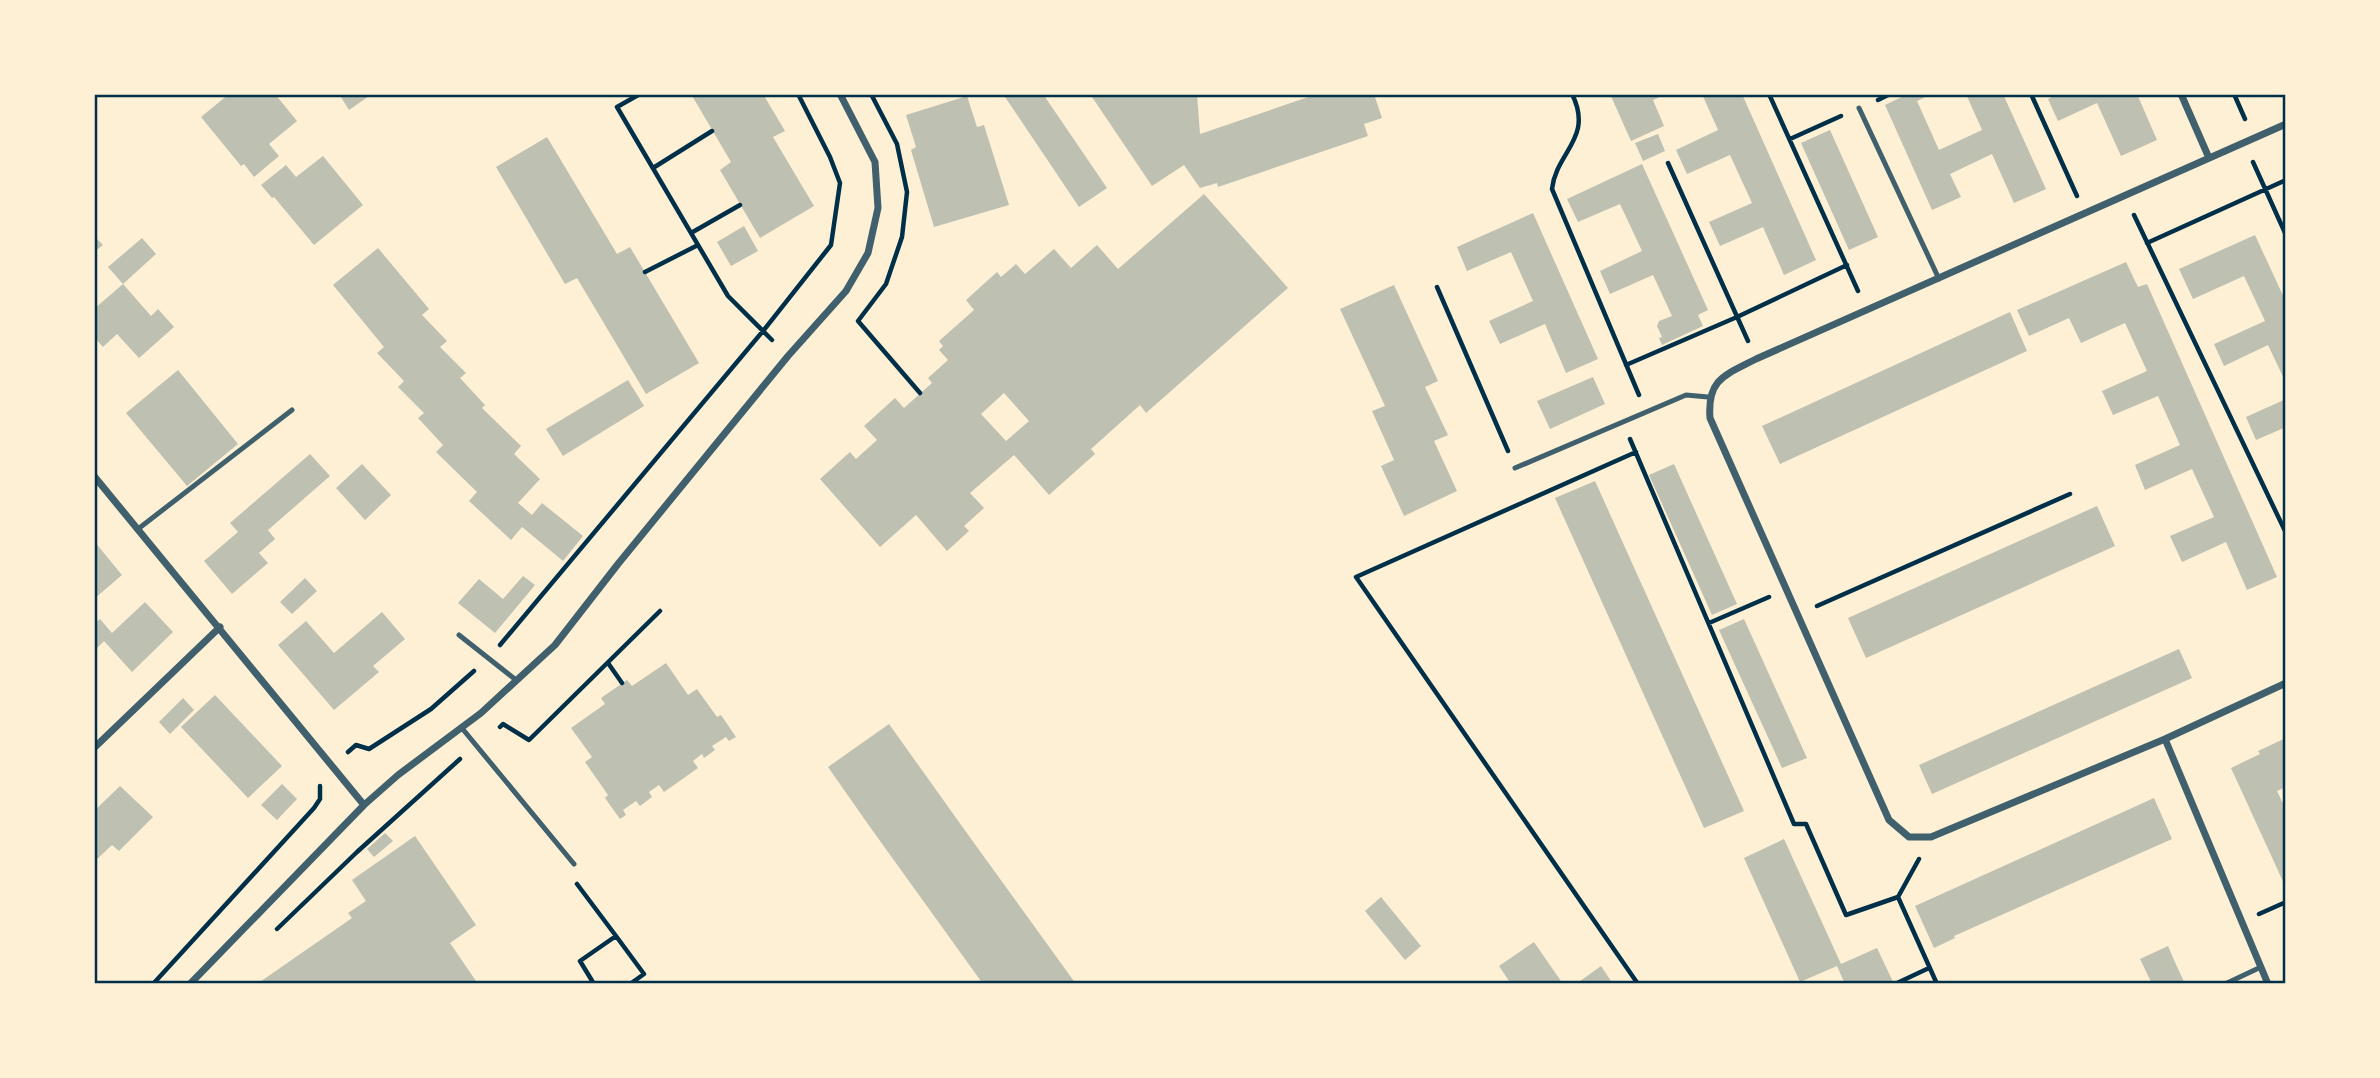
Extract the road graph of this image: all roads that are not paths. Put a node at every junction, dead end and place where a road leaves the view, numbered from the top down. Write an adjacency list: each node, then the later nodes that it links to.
1 (840, 94): 14 (street)
2 (2181, 94): 5 (street)
3 (1859, 108): 6 (lane)
4 (2286, 124): 5 (street)
5 (2209, 158): 6 (street)
6 (1938, 279): 7 (street)
7 (1709, 397): 9 (lane); 17 (street)
8 (292, 410): 11 (lane)
9 (1515, 468)
10 (94, 476): 11 (street)
11 (138, 529): 12 (street)
12 (220, 627): 18 (street); 19 (street)
13 (460, 635): 14 (lane)
14 (516, 680): 16 (street)
15 (2286, 684): 17 (street)
16 (461, 727): 19 (street); 20 (lane)
17 (2165, 739): 21 (street)
18 (94, 748)
19 (364, 805): 22 (street)
20 (574, 864)
21 (2261, 967): 23 (lane); 24 (street)
22 (190, 984)
23 (2225, 984)
24 (2268, 984)

